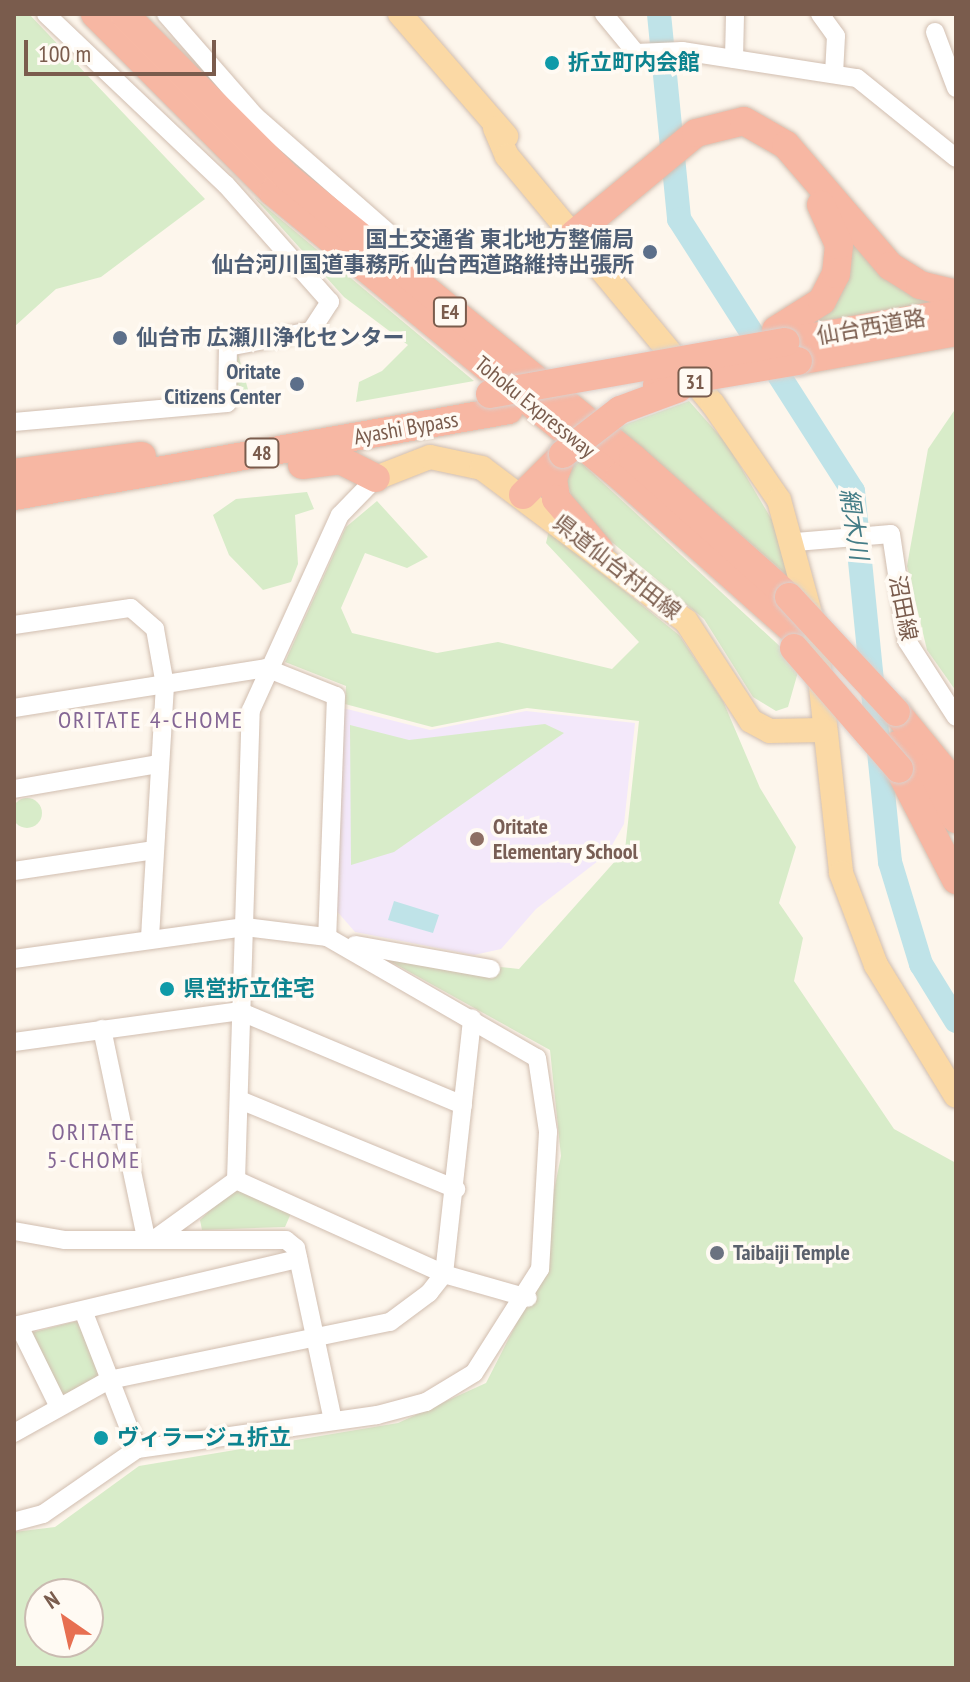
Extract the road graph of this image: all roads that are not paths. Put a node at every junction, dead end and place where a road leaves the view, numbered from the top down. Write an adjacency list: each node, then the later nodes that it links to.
1 (46, 14): 23 (street)
2 (95, 14): 39 (highway, Tohoku Expressway / E4, bridge)
3 (124, 14): 35 (highway, Tohoku Expressway / E4, bridge)
4 (166, 14): 16 (street)
5 (400, 14): 15 (main road, 31)
6 (604, 14): 10 (street)
7 (735, 14): 10 (street)
8 (820, 14): 11 (street)
9 (935, 32): 12 (street)
10 (734, 59): 11 (street)
11 (834, 70): 14 (street)
12 (956, 88)
13 (687, 146): 15 (highway); 17 (highway); 20 (highway)
14 (955, 156)
15 (574, 234): 30 (main road, 31)
16 (398, 241)
17 (956, 294)
18 (956, 312): 20 (highway, 仙台西道路 / 48)
19 (956, 335): 20 (highway)
20 (786, 344): 21 (highway, Ayashi Bypass / 48, bridge); 22 (highway, Ayashi Bypass / 48, bridge)
21 (765, 367): 22 (highway, Ayashi Bypass / 48, bridge); 24 (highway, bridge)
22 (500, 402): 25 (highway, Ayashi Bypass / 48); 28 (highway, Ayashi Bypass / 48)
23 (14, 422)
24 (563, 454): 27 (highway); 31 (highway)
25 (14, 476)
26 (376, 478): 27 (main road, 県道仙台村田線); 29 (highway); 33 (street)
27 (523, 495): 31 (main road, 県道仙台村田線)
28 (14, 496)
29 (14, 503)
30 (796, 542): 37 (street, 沼田線); 38 (main road, 31)
31 (599, 549): 38 (main road, 県道仙台村田線)
32 (14, 625): 34 (street)
33 (266, 668): 34 (street); 48 (street); 50 (street)
34 (165, 685): 36 (street); 41 (street)
35 (895, 704): 40 (highway); 42 (highway)
36 (14, 708)
37 (956, 717)
38 (823, 730): 57 (main road, 31)
39 (898, 757): 44 (highway); 47 (highway)
40 (956, 759)
41 (159, 764): 43 (street); 45 (street)
42 (956, 785)
43 (14, 789)
44 (956, 819)
45 (154, 850): 46 (street); 49 (street)
46 (14, 871)
47 (956, 880)
48 (245, 927): 49 (street); 50 (street); 53 (street)
49 (150, 939): 51 (street)
50 (336, 940): 52 (street); 54 (street)
51 (14, 959)
52 (491, 969)
53 (239, 1011): 55 (street); 58 (street); 59 (street)
54 (472, 1019): 59 (street); 66 (street)
55 (102, 1029): 56 (street); 63 (street)
56 (14, 1042)
57 (956, 1096)
58 (240, 1100): 60 (street); 61 (street)
59 (463, 1105): 61 (street)
60 (236, 1180): 63 (street); 65 (street)
61 (456, 1189): 65 (street)
62 (14, 1231): 63 (street)
63 (151, 1238): 64 (street)
64 (298, 1259): 67 (street); 69 (street)
65 (444, 1274): 66 (street); 69 (street)
66 (528, 1298): 72 (street)
67 (84, 1313): 68 (street); 70 (street)
68 (16, 1326): 71 (street)
69 (316, 1338): 70 (street); 72 (street)
70 (109, 1380): 71 (street); 74 (street)
71 (58, 1405): 73 (street)
72 (333, 1420): 74 (street)
73 (14, 1433)
74 (137, 1449): 75 (street)
75 (14, 1522)

